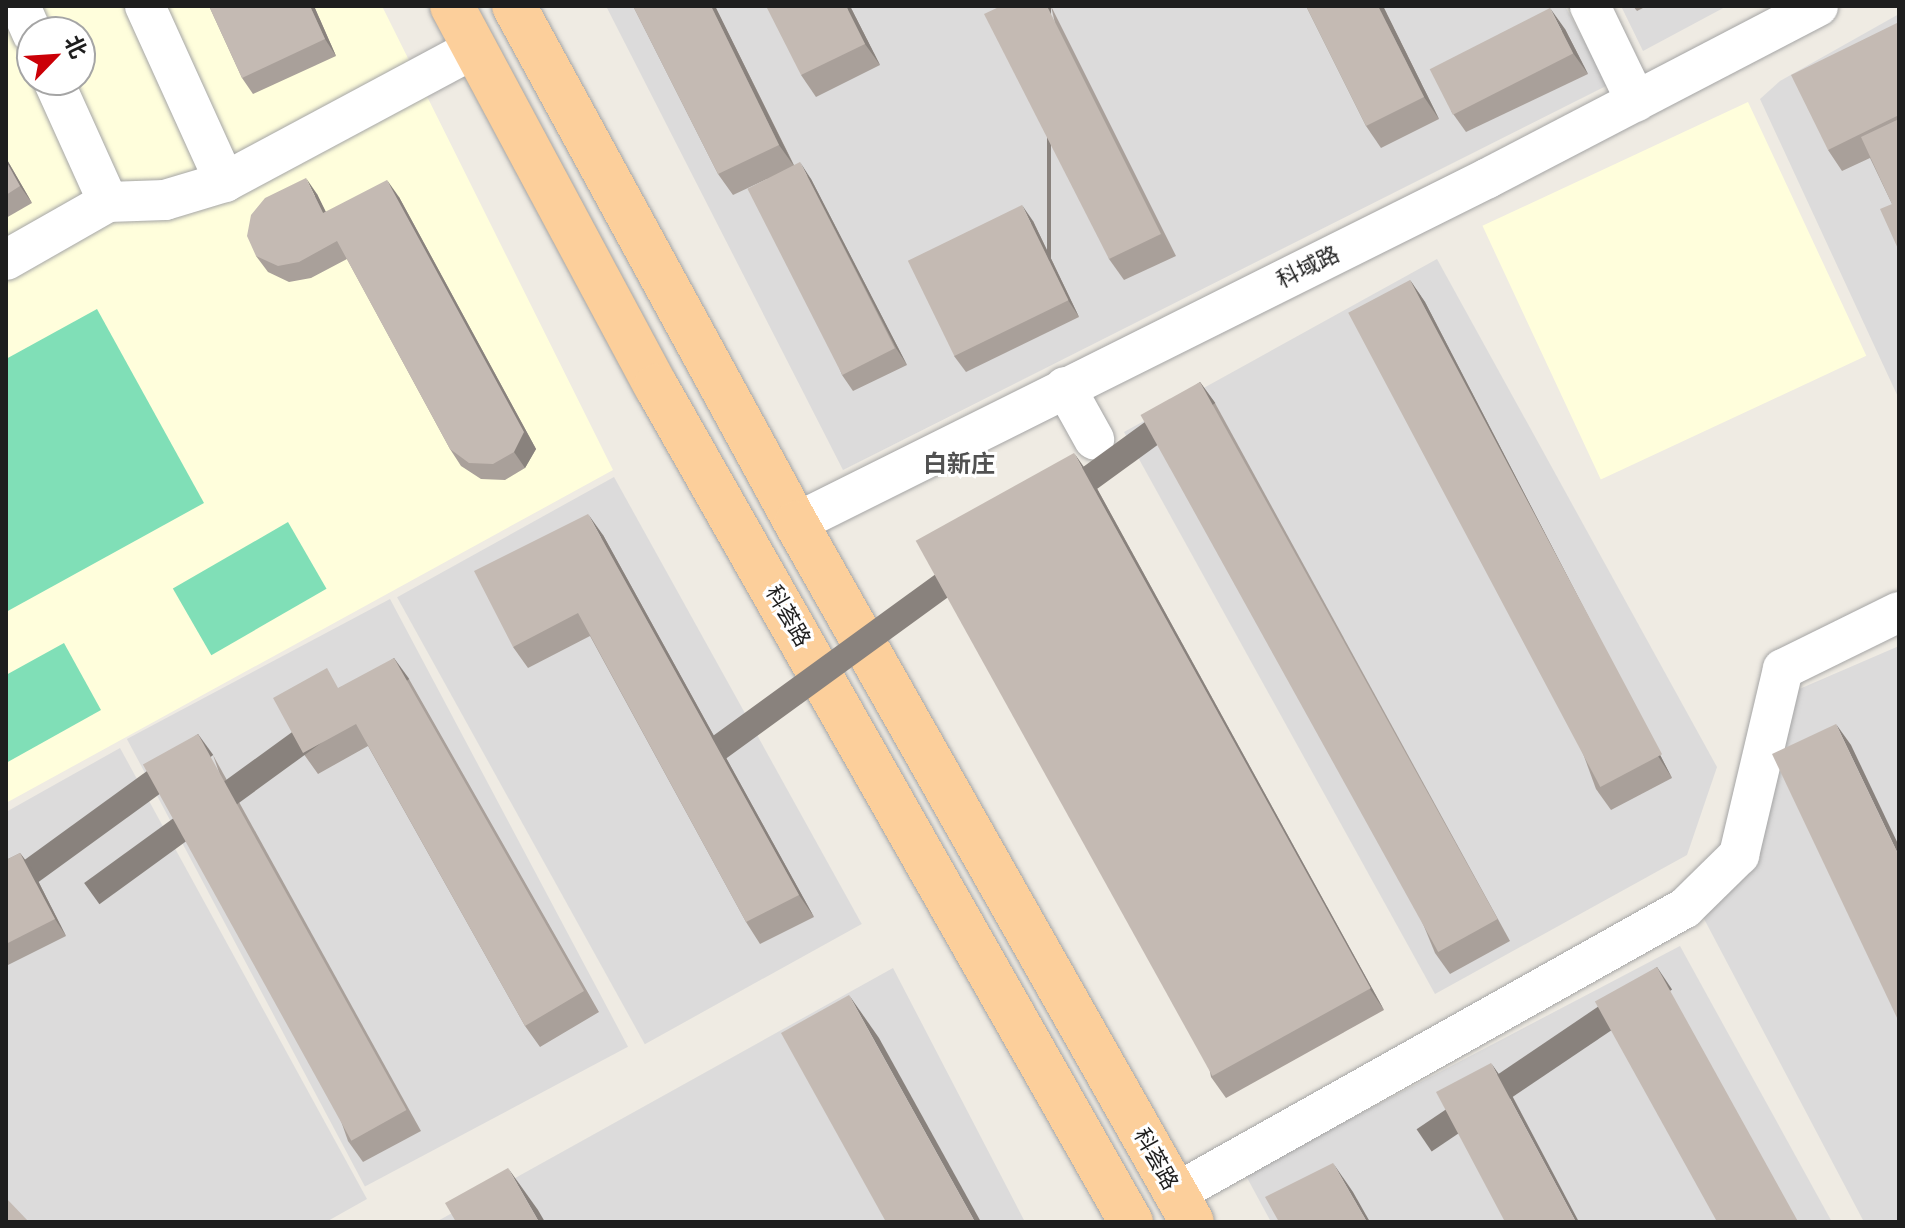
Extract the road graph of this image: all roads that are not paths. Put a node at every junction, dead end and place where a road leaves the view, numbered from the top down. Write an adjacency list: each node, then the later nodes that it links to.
1 (145, 6): 9 (street)
2 (452, 6): 6 (main road, 科荟路)
3 (514, 6): 14 (main road, 科荟路)
4 (1590, 6): 8 (street)
5 (1818, 6): 8 (street, 科域路)
6 (473, 49): 9 (street); 17 (main road, 科荟路)
7 (60, 96): 10 (street)
8 (1636, 101): 12 (street, 科域路)
9 (225, 182): 10 (street)
10 (108, 202): 11 (street)
11 (6, 260)
12 (1065, 387): 13 (street); 14 (street, 科域路)
13 (1094, 439)
14 (796, 523): 16 (main road, 科荟路)
15 (1899, 612): 16 (street)
16 (1184, 1208)
17 (1131, 1222)

